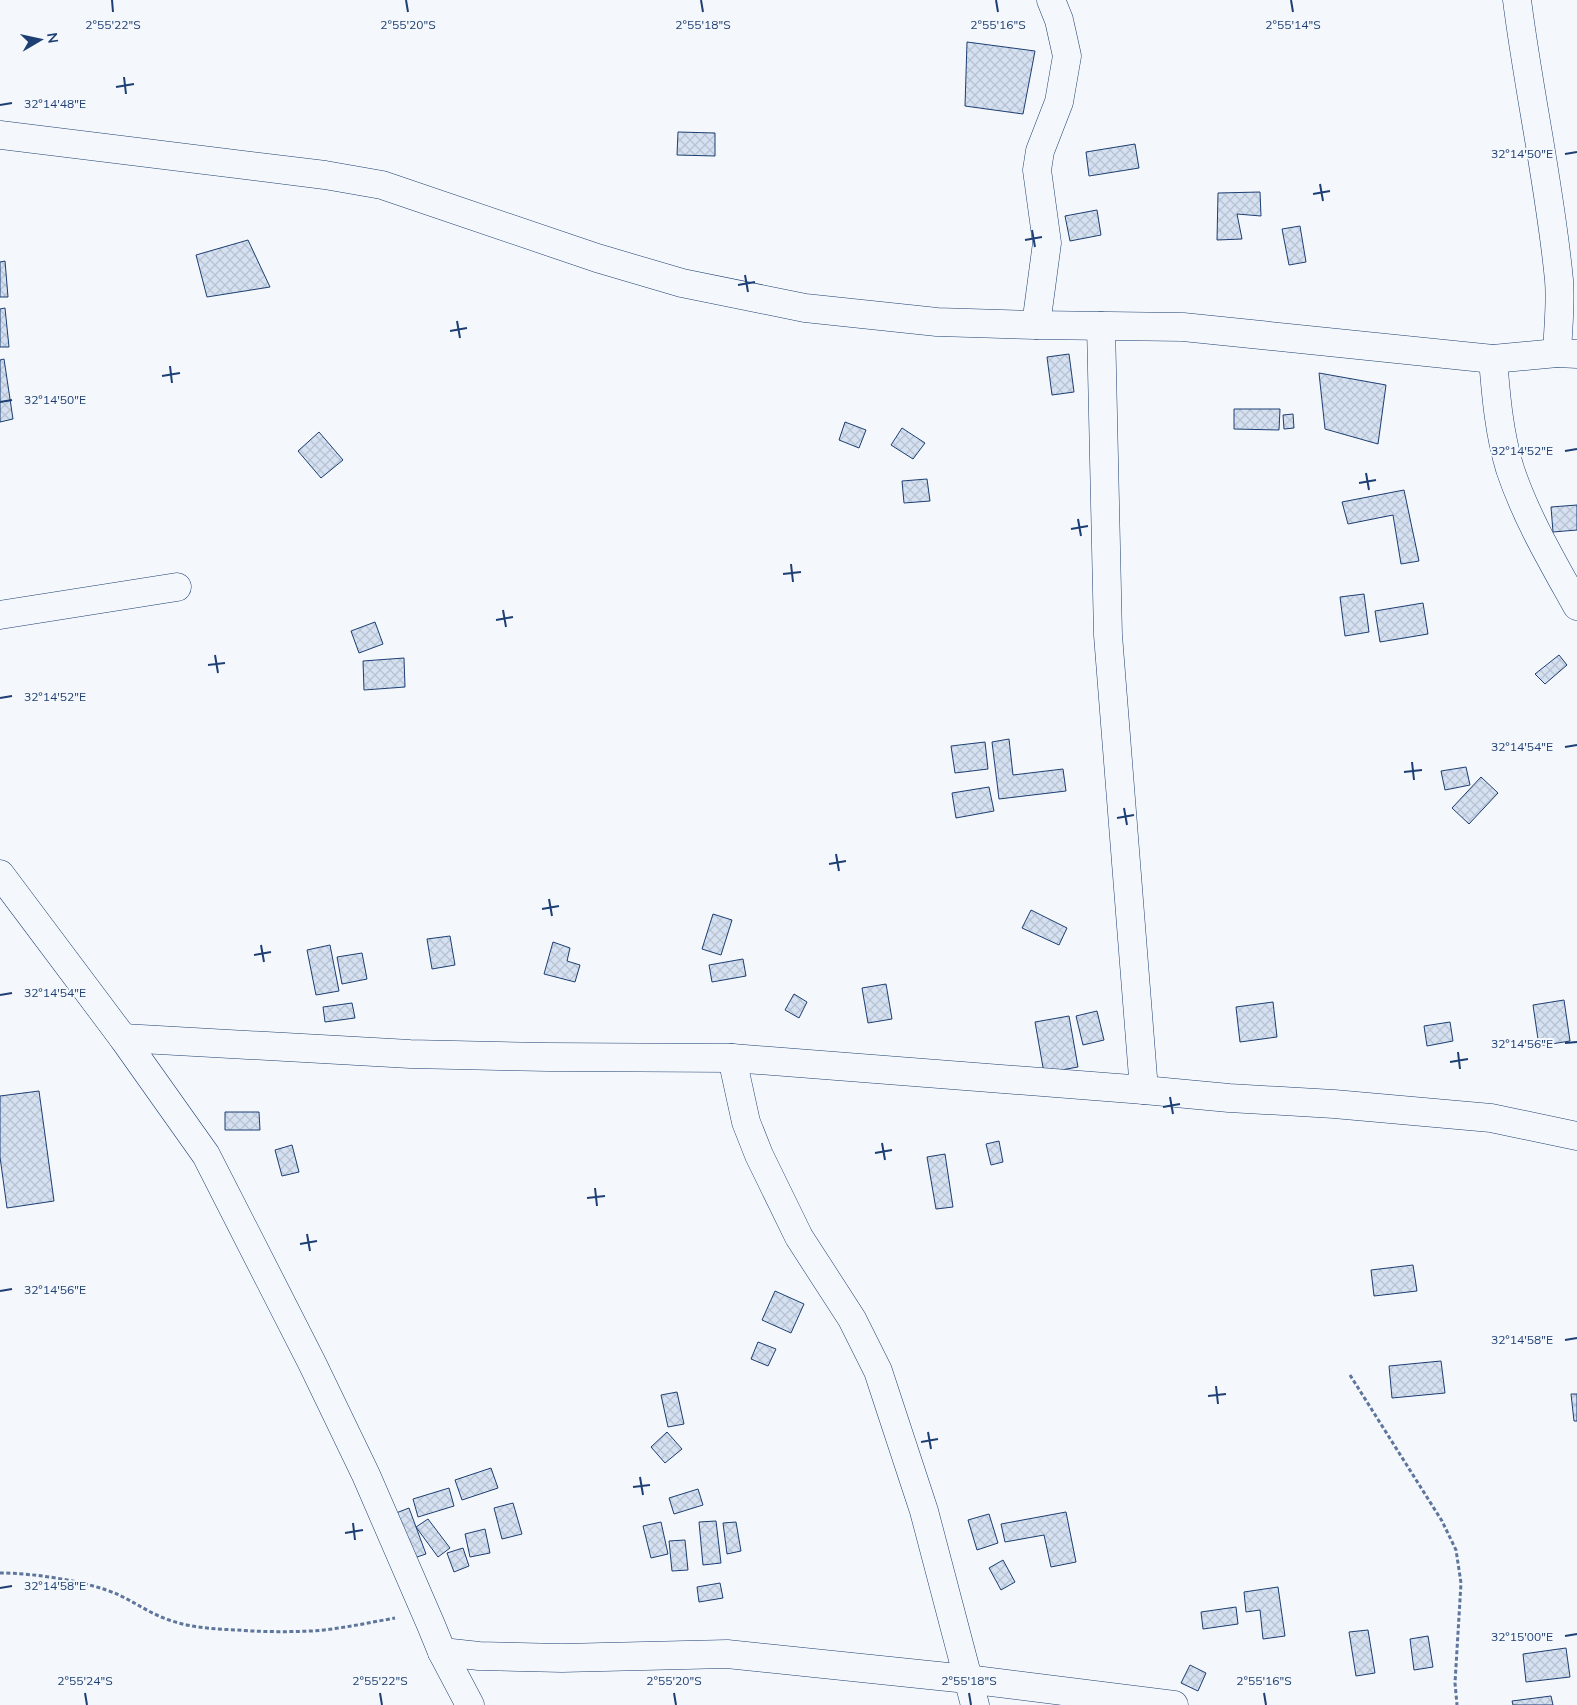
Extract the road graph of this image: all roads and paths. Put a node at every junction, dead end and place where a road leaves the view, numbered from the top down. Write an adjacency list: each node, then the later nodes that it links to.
1 (1051, 0): 4 (street)
2 (1517, 0): 6 (street)
3 (0, 135): 4 (street)
4 (1036, 325): 5 (street)
5 (1102, 326): 7 (street); 14 (street)
6 (1567, 353): 7 (street)
7 (1493, 359): 9 (street)
8 (177, 587): 10 (street)
9 (1577, 606)
10 (0, 615)
11 (0, 874): 12 (street)
12 (123, 1038): 13 (street); 18 (street)
13 (732, 1058): 14 (street); 20 (street)
14 (1144, 1090): 15 (street)
15 (1577, 1136)
16 (1350, 1375): 24 (path)
17 (0, 1573): 18 (path)
18 (431, 1625): 19 (street)
19 (442, 1652): 20 (street); 21 (street)
20 (967, 1679): 22 (street); 23 (street)
21 (470, 1705)
22 (975, 1705)
23 (1174, 1705)
24 (1457, 1705)

